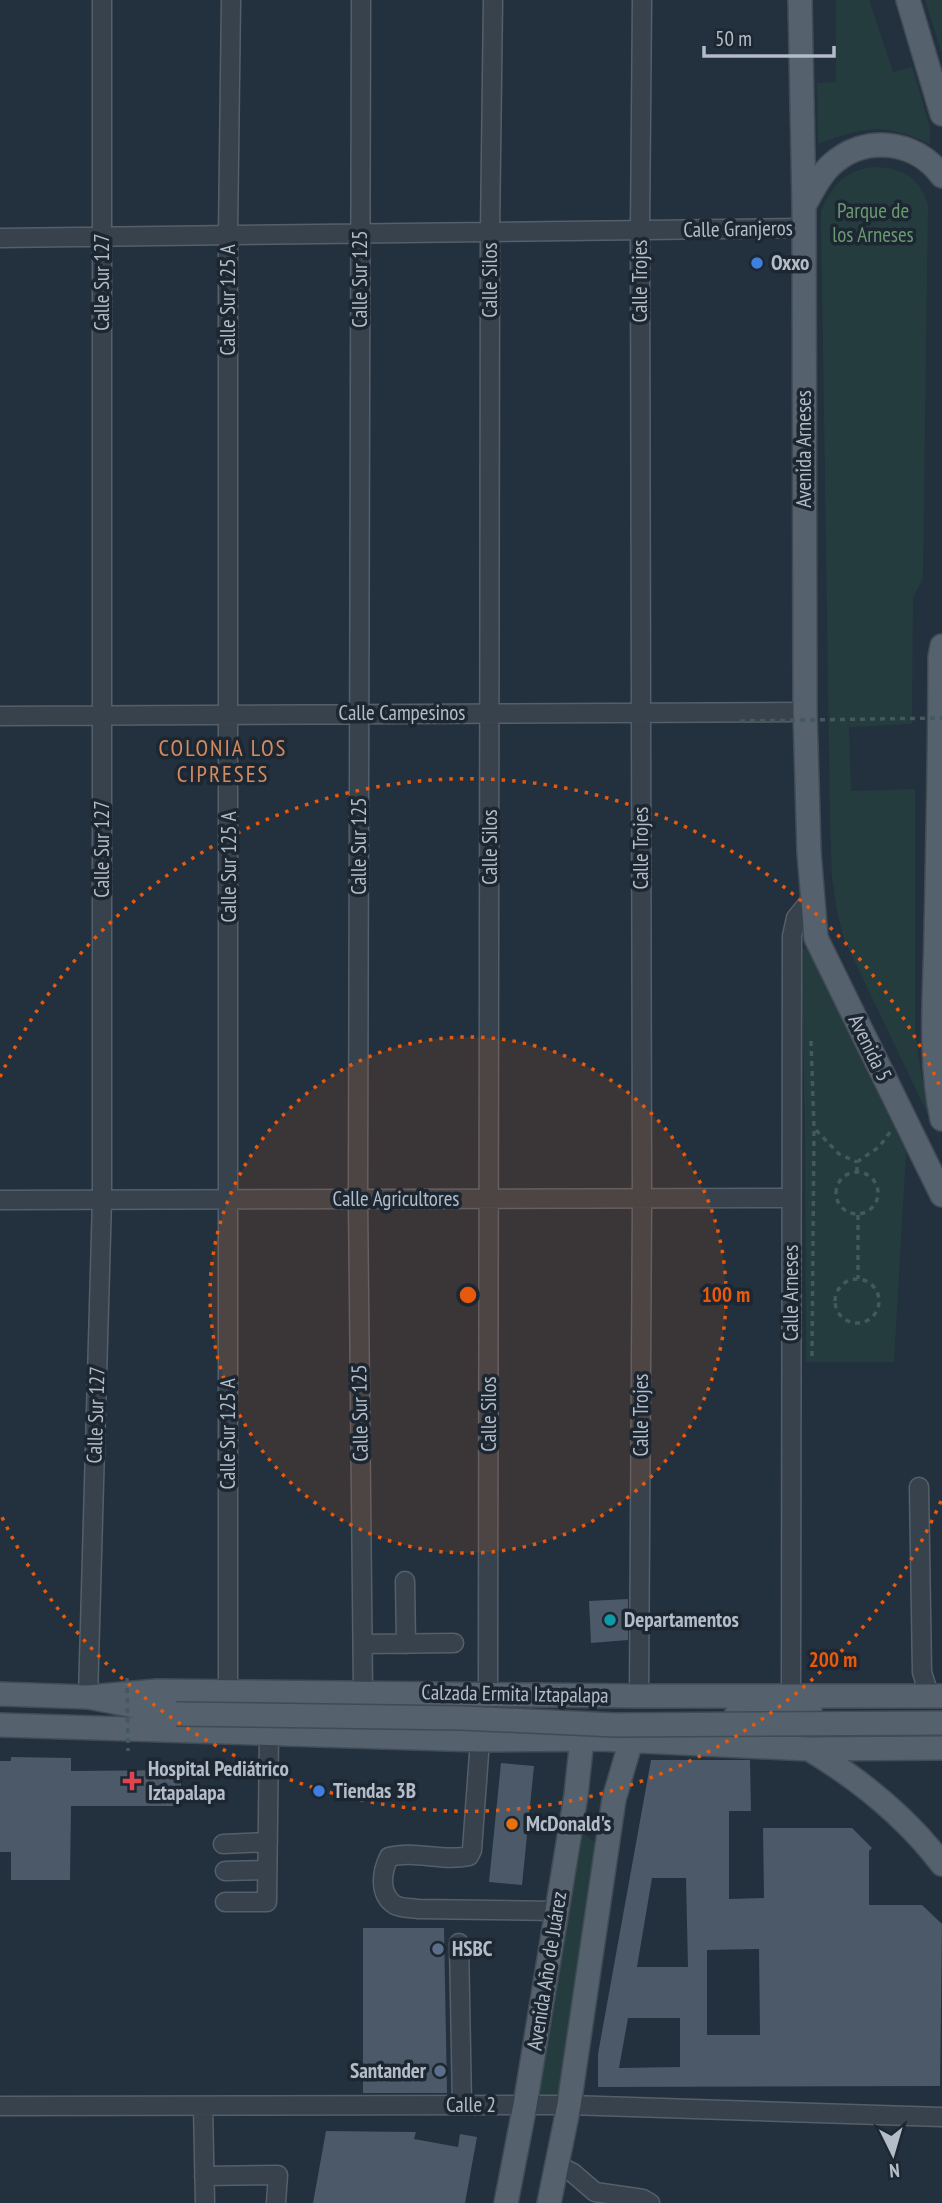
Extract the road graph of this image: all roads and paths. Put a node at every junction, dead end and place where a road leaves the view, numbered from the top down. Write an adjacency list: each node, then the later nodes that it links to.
1 (102, 0): 15 (street, Calle Sur 127)
2 (231, 0): 14 (street, Calle Sur 125 A)
3 (361, 0): 13 (street, Calle Sur 125)
4 (493, 0): 12 (street, Calle Silos)
5 (642, 0): 11 (street, Calle Trojes)
6 (800, 0): 10 (main road, Avenida Arneses)
7 (908, 0): 8 (main road)
8 (942, 114)
9 (942, 176): 10 (main road)
10 (804, 217): 11 (street, Calle Granjeros); 20 (main road, Avenida Arneses)
11 (640, 230): 12 (street, Calle Granjeros); 18 (street, Calle Trojes)
12 (490, 232): 13 (street, Calle Granjeros); 19 (street, Calle Silos)
13 (360, 233): 14 (street, Calle Granjeros); 21 (street, Calle Sur 125)
14 (228, 235): 15 (street, Calle Granjeros); 22 (street, Calle Sur 125 A)
15 (102, 236): 16 (street, Calle Granjeros); 23 (street, Calle Sur 127)
16 (0, 238)
17 (942, 646): 27 (main road)
18 (641, 711): 19 (street, Calle Campesinos); 20 (street, Calle Campesinos); 41 (street, Calle Trojes)
19 (490, 712): 21 (street, Calle Campesinos); 40 (street, Calle Silos)
20 (805, 712): 28 (main road, Avenida Arneses)
21 (359, 713): 22 (street, Calle Campesinos); 39 (street, Calle Sur 125)
22 (228, 714): 23 (street, Calle Campesinos); 38 (street, Calle Sur 125 A)
23 (102, 715): 24 (street, Calle Campesinos); 37 (street, Calle Sur 127)
24 (0, 716)
25 (942, 718): 26 (path, bridge)
26 (740, 721)
27 (940, 743): 31 (main road)
28 (813, 897): 30 (main road, Avenida 5); 36 (street, Calle Arneses)
29 (811, 1035): 32 (path)
30 (903, 1116): 33 (path); 35 (main road, Avenida 5)
31 (942, 1119)
32 (814, 1128): 33 (path); 45 (path)
33 (856, 1161): 34 (path)
34 (857, 1172): 43 (path); 43 (path)
35 (942, 1195)
36 (791, 1198): 41 (street, Calle Agricultores); 56 (street, Calle Arneses)
37 (102, 1199): 38 (street, Calle Agricultores); 42 (street, Calle Agricultores); 58 (street, Calle Sur 127)
38 (229, 1199): 39 (street, Calle Agricultores); 52 (street, Calle Sur 125 A)
39 (358, 1199): 40 (street, Calle Agricultores); 49 (street, Calle Sur 125)
40 (489, 1199): 41 (street, Calle Agricultores); 55 (street, Calle Silos)
41 (642, 1199): 57 (street, Calle Trojes)
42 (0, 1200)
43 (858, 1215): 44 (path)
44 (858, 1279): 44 (path)
45 (812, 1356)
46 (919, 1487): 59 (street)
47 (405, 1581): 50 (street)
48 (454, 1643): 50 (street)
49 (363, 1644): 50 (street); 53 (street, Calle Sur 125)
50 (406, 1644)
51 (127, 1678): 68 (path, bridge)
52 (228, 1691): 53 (main road, Calzada Ermita Iztapalapa); 58 (main road, Calzada Ermita Iztapalapa)
53 (363, 1692): 55 (main road, Calzada Ermita Iztapalapa)
54 (0, 1694): 58 (main road, Calzada Ermita Iztapalapa)
55 (488, 1694): 57 (main road, Calzada Ermita Iztapalapa)
56 (791, 1695): 57 (main road, Calzada Ermita Iztapalapa); 59 (main road, Calzada Ermita Iztapalapa)
57 (639, 1696)
58 (88, 1697): 60 (main road, Calzada Ermita Iztapalapa, bridge)
59 (938, 1699): 65 (main road)
60 (942, 1723)
61 (0, 1725): 62 (main road, Calzada Ermita Iztapalapa)
62 (269, 1734): 64 (main road, Calzada Ermita Iztapalapa); 71 (street)
63 (582, 1739): 64 (main road, Calzada Ermita Iztapalapa); 65 (main road, Calzada Ermita Iztapalapa); 69 (main road, Avenida Año de Juárez)
64 (480, 1740): 77 (street)
65 (631, 1741): 67 (main road, Calzada Ermita Iztapalapa); 70 (main road, Avenida Año de Juárez)
66 (942, 1748): 67 (main road, Calzada Ermita Iztapalapa)
67 (809, 1749): 73 (main road)
68 (128, 1751)
69 (576, 1795): 70 (main road); 77 (main road, Avenida Año de Juárez)
70 (614, 1799): 81 (main road, Avenida Año de Juárez)
71 (268, 1842): 72 (street); 74 (street)
72 (223, 1843)
73 (942, 1864)
74 (267, 1870): 75 (street); 76 (street)
75 (225, 1871)
76 (225, 1902)
77 (556, 1911): 80 (main road, Avenida Año de Juárez)
78 (459, 1943): 79 (street)
79 (462, 2105): 80 (street, Calle 2); 83 (street, Calle 2)
80 (525, 2105): 81 (street, Calle 2); 90 (main road, Avenida Año de Juárez)
81 (569, 2105): 84 (street, Calle 2); 85 (main road, Avenida Año de Juárez)
82 (0, 2106): 83 (street, Calle 2)
83 (203, 2106): 86 (street)
84 (942, 2117)
85 (556, 2165): 87 (street); 91 (main road, Avenida Año de Juárez)
86 (204, 2176): 88 (street); 89 (street)
87 (594, 2197): 92 (street)
88 (205, 2203)
89 (276, 2203)
90 (506, 2203)
91 (549, 2203)
92 (650, 2203)

